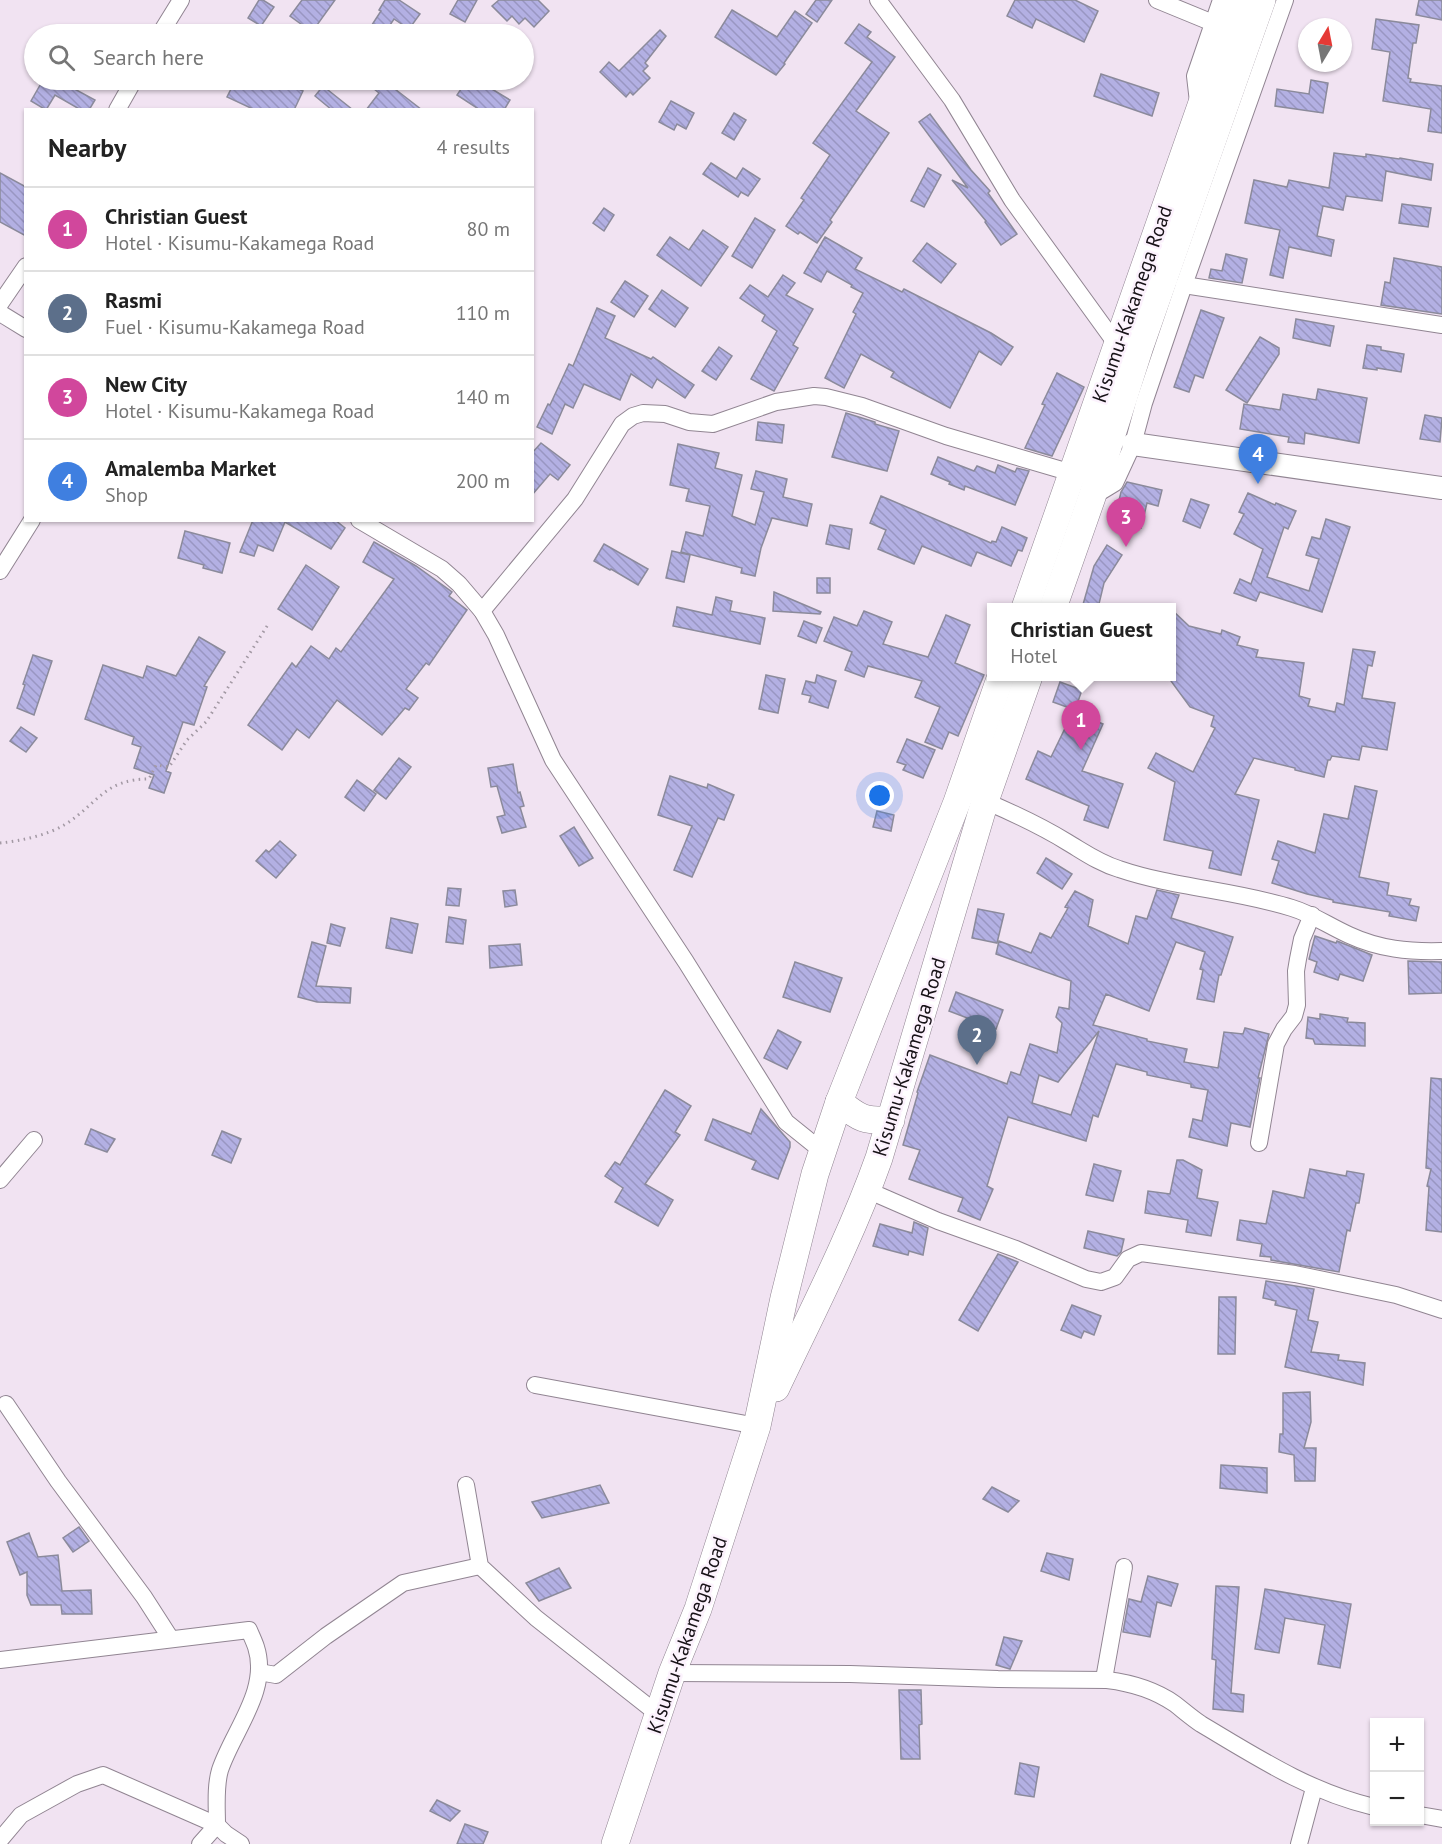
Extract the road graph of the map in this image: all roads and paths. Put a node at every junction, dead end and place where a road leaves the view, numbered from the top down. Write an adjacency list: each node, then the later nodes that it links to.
1 (181, 0): 9 (street)
2 (878, 0): 19 (street)
3 (1157, 0): 8 (street)
4 (1221, 0): 8 (street)
5 (1238, 0): 12 (highway, Kisumu-Kakamega Road)
6 (1262, 0): 23 (highway, Kisumu-Kakamega Road)
7 (1286, 0): 14 (street)
8 (1213, 23): 12 (street)
9 (166, 24)
10 (128, 90): 11 (street)
11 (118, 108)
12 (1199, 109): 19 (highway, Kisumu-Kakamega Road)
13 (24, 269): 15 (street)
14 (1184, 285): 17 (street); 20 (street)
15 (0, 304)
16 (0, 313): 18 (street)
17 (1442, 325)
18 (24, 328)
19 (1117, 345): 21 (highway, Kisumu-Kakamega Road)
20 (1133, 444): 22 (main road); 23 (street)
21 (1072, 473): 27 (highway, Kisumu-Kakamega Road); 29 (street)
22 (1442, 488)
23 (1092, 497): 28 (highway, Kisumu-Kakamega Road)
24 (31, 522): 26 (street)
25 (362, 522): 29 (street)
26 (0, 571)
27 (1027, 603)
28 (1055, 603)
29 (482, 611): 41 (street)
30 (269, 623): 34 (path)
31 (999, 681): 37 (highway, Kisumu-Kakamega Road)
32 (1027, 681): 33 (highway, Kisumu-Kakamega Road)
33 (985, 801): 35 (street); 38 (highway, Kisumu-Kakamega Road)
34 (0, 843)
35 (1312, 915): 36 (street); 40 (street)
36 (1442, 951)
37 (839, 1102): 38 (highway); 41 (highway, Kisumu-Kakamega Road)
38 (891, 1120): 43 (highway, Kisumu-Kakamega Road)
39 (33, 1140): 42 (street)
40 (1258, 1143)
41 (822, 1151): 47 (highway, Kisumu-Kakamega Road)
42 (0, 1180)
43 (867, 1190): 44 (street); 47 (highway, Kisumu-Kakamega Road)
44 (1442, 1310)
45 (535, 1385): 47 (street)
46 (6, 1404): 51 (street)
47 (757, 1426): 54 (highway, Kisumu-Kakamega Road)
48 (466, 1485): 49 (street)
49 (480, 1566): 53 (street); 56 (street)
50 (1124, 1567): 55 (street)
51 (171, 1639): 52 (street); 53 (street)
52 (0, 1660)
53 (258, 1672): 61 (street)
54 (672, 1673): 55 (street); 56 (highway, Kisumu-Kakamega Road)
55 (1104, 1680): 57 (street)
56 (659, 1715): 65 (highway, Kisumu-Kakamega Road)
57 (1314, 1788): 58 (street); 66 (street)
58 (1370, 1806)
59 (1424, 1816): 60 (street)
60 (1442, 1819)
61 (217, 1825): 62 (street); 63 (street); 64 (street)
62 (0, 1840)
63 (200, 1844)
64 (241, 1844)
65 (615, 1844)
66 (1299, 1844)

